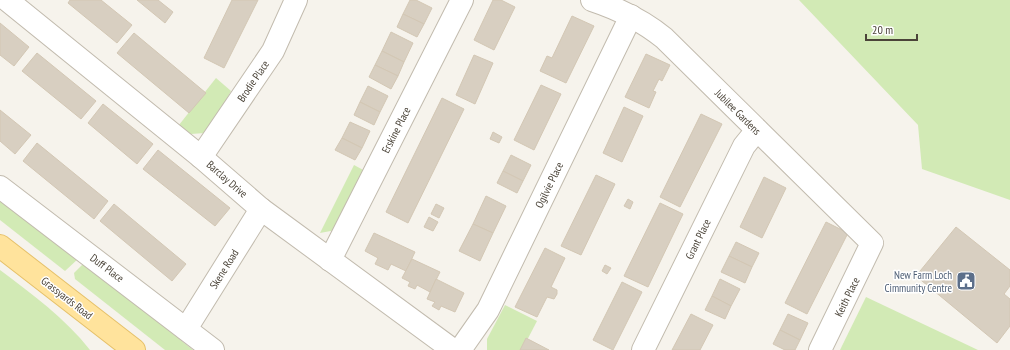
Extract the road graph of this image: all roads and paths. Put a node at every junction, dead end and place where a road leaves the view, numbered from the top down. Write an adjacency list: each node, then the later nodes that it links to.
1 (7, 0): 7 (street, Barclay Drive)
2 (296, 0): 7 (street, Brodie Place)
3 (462, 0): 12 (street, Erskine Place)
4 (592, 0): 5 (street, Jubilee Gardens)
5 (631, 16): 6 (street, Jubilee Gardens); 17 (street, Ogilvie Place)
6 (757, 130): 10 (street, Jubilee Gardens); 18 (street, Grant Place)
7 (201, 157): 9 (street, Barclay Drive)
8 (0, 187): 13 (street, Duff Place)
9 (261, 209): 12 (street, Barclay Drive); 13 (street, Skene Road)
10 (872, 243): 19 (street, Keith Place)
11 (0, 246): 14 (main road, Grassyards Road)
12 (330, 260): 16 (street, Barclay Drive)
13 (186, 329): 15 (street, Duff Place)
14 (134, 350)
15 (213, 350)
16 (453, 350)
17 (460, 350)
18 (643, 350)
19 (820, 350)

